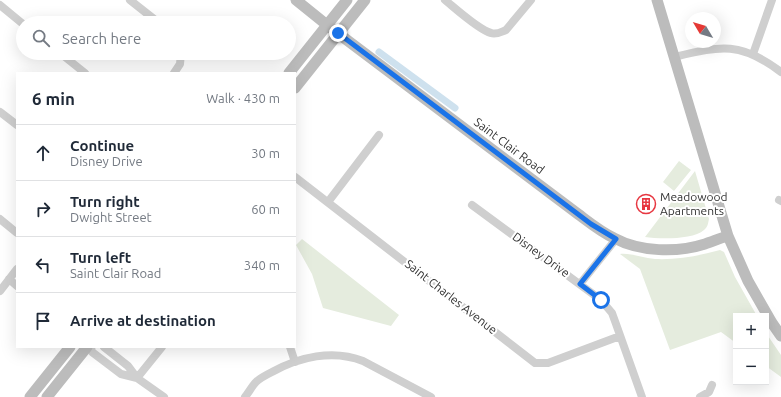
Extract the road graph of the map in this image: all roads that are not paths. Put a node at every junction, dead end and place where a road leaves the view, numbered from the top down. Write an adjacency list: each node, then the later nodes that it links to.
1 (130, 0): 10 (street)
2 (296, 0): 12 (street, Saint Clair Road)
3 (347, 0): 12 (street)
4 (365, 0): 13 (street)
5 (446, 0): 6 (street)
6 (531, 0)
7 (657, 0): 15 (street)
8 (772, 0): 14 (street)
9 (0, 5): 11 (street)
10 (150, 16)
11 (16, 18)
12 (327, 25): 13 (street, Saint Clair Road); 20 (street)
13 (338, 33): 22 (street); 32 (street, Saint Clair Road)
14 (753, 54): 15 (street); 21 (street)
15 (674, 57): 31 (street)
16 (69, 60): 18 (street)
17 (181, 60): 19 (street)
18 (84, 72)
19 (175, 72)
20 (290, 72)
21 (781, 72)
22 (296, 87)
23 (0, 112): 24 (street)
24 (16, 124)
25 (379, 135): 27 (street)
26 (296, 178): 27 (street, Saint Charles Avenue)
27 (328, 202): 38 (street, Saint Charles Avenue)
28 (472, 205): 35 (street, Disney Drive)
29 (0, 219): 30 (street)
30 (16, 232)
31 (728, 236): 32 (street, Saint Clair Road); 39 (street)
32 (616, 239): 35 (street)
33 (16, 270): 34 (street)
34 (9, 280): 36 (street); 37 (street)
35 (580, 284): 38 (street, Disney Drive)
36 (16, 285)
37 (0, 291)
38 (620, 336): 54 (street, Disney Drive)
39 (781, 336)
40 (69, 348): 49 (street)
41 (86, 348): 50 (street)
42 (91, 348): 47 (street)
43 (105, 348): 47 (street)
44 (161, 348): 47 (street)
45 (290, 348): 46 (street)
46 (295, 362): 52 (street); 53 (street)
47 (137, 378): 51 (street)
48 (712, 385): 55 (street)
49 (30, 397)
50 (47, 397)
51 (164, 397)
52 (245, 397)
53 (431, 397)
54 (642, 397)
55 (700, 397)

